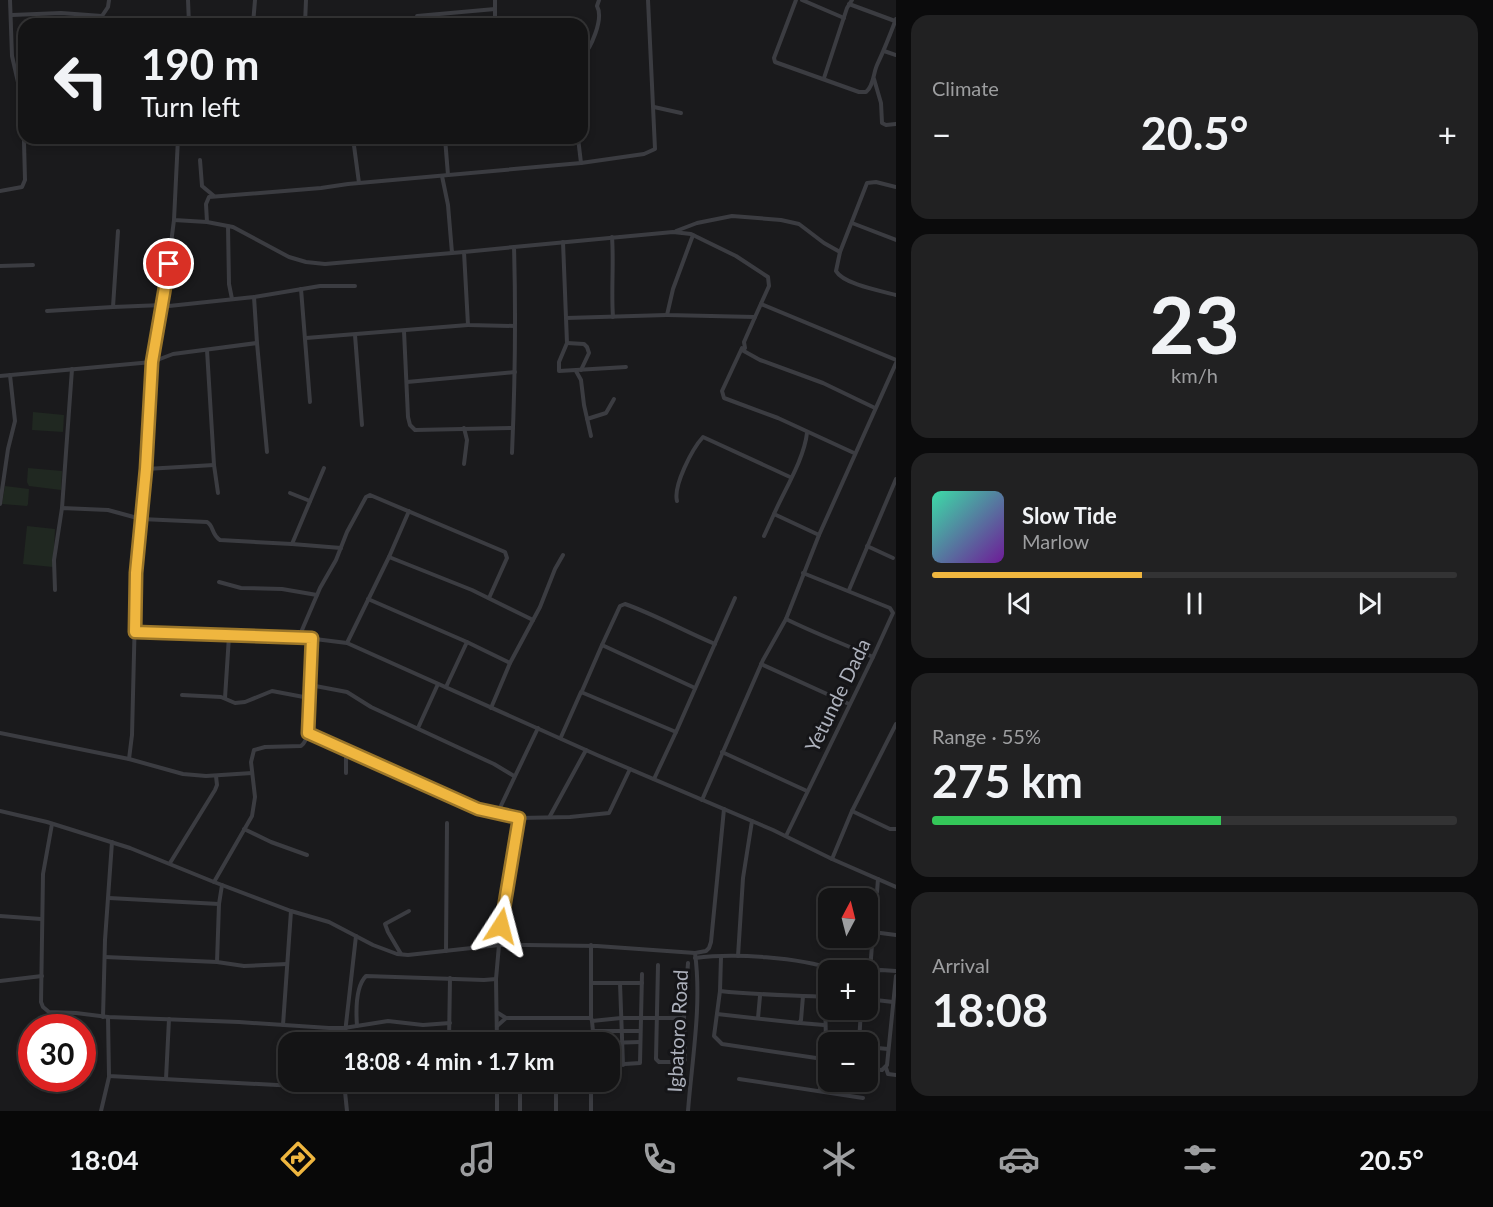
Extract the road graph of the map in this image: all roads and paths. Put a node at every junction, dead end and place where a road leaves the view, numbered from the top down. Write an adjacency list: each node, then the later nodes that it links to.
1 (10, 0): 13 (street)
2 (109, 0): 14 (street)
3 (188, 0): 16 (street)
4 (255, 0): 17 (street)
5 (306, 0): 18 (street)
6 (495, 0): 12 (street)
7 (598, 0): 22 (street)
8 (648, 0): 28 (street)
9 (796, 0): 25 (street)
10 (802, 0): 20 (street)
11 (850, 2): 20 (street); 21 (street)
12 (495, 9): 15 (street); 19 (street)
13 (12, 15): 14 (street); 27 (street)
14 (102, 16)
15 (417, 16)
16 (189, 18)
17 (254, 18)
18 (305, 18)
19 (495, 18)
20 (844, 18): 25 (street)
21 (896, 20): 23 (street)
22 (588, 51)
23 (884, 51): 24 (street); 26 (street)
24 (896, 55)
25 (824, 78): 26 (street)
26 (873, 78): 30 (street)
27 (18, 82)
28 (654, 107): 29 (street); 37 (street)
29 (681, 113)
30 (896, 124)
31 (24, 144): 42 (street)
32 (178, 144): 44 (street)
33 (354, 144): 40 (street)
34 (445, 144): 38 (street)
35 (579, 144): 37 (street)
36 (200, 160): 43 (street)
37 (581, 163): 38 (street)
38 (448, 175): 39 (street)
39 (442, 176): 40 (street); 57 (street)
40 (359, 183): 43 (street)
41 (896, 187): 46 (street)
42 (0, 191)
43 (214, 196): 45 (street)
44 (174, 220): 45 (street); 66 (street)
45 (207, 222): 47 (street)
46 (852, 223): 52 (street); 56 (street)
47 (228, 226): 57 (street); 64 (street)
48 (118, 231): 67 (street)
49 (673, 232): 50 (street); 51 (street); 56 (street)
50 (693, 235): 65 (street); 69 (street)
51 (612, 237): 53 (street); 71 (street)
52 (896, 240)
53 (563, 242): 54 (street); 72 (street)
54 (514, 247): 55 (street); 74 (street)
55 (464, 252): 57 (street); 73 (street)
56 (840, 252): 62 (street)
57 (452, 253)
58 (33, 265): 59 (street)
59 (0, 266)
60 (355, 286): 61 (street)
61 (301, 289): 63 (street); 77 (street)
62 (896, 295)
63 (254, 297): 64 (street); 78 (street)
64 (232, 299): 66 (street)
65 (760, 304): 70 (street); 82 (street)
66 (163, 305): 67 (street); 83 (street)
67 (113, 307): 68 (street)
68 (47, 311)
69 (667, 315): 70 (street); 71 (street)
70 (755, 316): 80 (street)
71 (613, 317): 72 (street)
72 (566, 318): 79 (street)
73 (468, 325): 74 (street); 75 (street)
74 (514, 326): 87 (street)
75 (404, 331): 76 (street); 90 (street)
76 (355, 335): 77 (street); 95 (street)
77 (306, 338): 92 (street)
78 (257, 343): 81 (street); 100 (street)
79 (567, 343): 86 (street); 86 (street)
80 (744, 345): 93 (street); 98 (street)
81 (207, 350): 83 (street); 104 (street)
82 (896, 361): 93 (street)
83 (152, 362): 85 (street); 106 (street)
84 (626, 367): 86 (street)
85 (72, 369): 88 (street); 115 (street)
86 (579, 370): 94 (street)
87 (515, 372): 90 (street); 97 (street)
88 (10, 375): 89 (street); 107 (street)
89 (0, 376)
90 (407, 382): 96 (street)
91 (614, 399): 94 (street)
92 (310, 402)
93 (874, 408): 102 (street)
94 (587, 419): 99 (street)
95 (362, 425)
96 (464, 428): 97 (street); 103 (street)
97 (513, 428): 101 (street)
98 (807, 433): 102 (street); 108 (street)
99 (591, 436)
100 (267, 452)
101 (512, 453)
102 (854, 453): 119 (street)
103 (465, 464)
104 (214, 465): 106 (street); 110 (street)
105 (324, 468): 112 (street)
106 (146, 469): 118 (street)
107 (2, 474): 114 (street)
108 (790, 477): 113 (street); 117 (street)
109 (896, 479): 122 (street)
110 (218, 493)
111 (290, 493): 112 (street)
112 (310, 501): 121 (street)
113 (677, 501)
114 (0, 504)
115 (62, 508): 118 (street); 129 (street)
116 (409, 511): 123 (street); 125 (street); 132 (street)
117 (774, 514): 119 (street); 120 (street)
118 (141, 519): 121 (street); 137 (street)
119 (819, 535): 127 (street)
120 (764, 536)
121 (292, 544): 123 (street)
122 (867, 546): 126 (street); 130 (street)
123 (341, 548): 131 (street)
124 (563, 555): 136 (street)
125 (389, 557): 132 (street); 134 (street)
126 (892, 558)
127 (803, 573): 130 (street); 135 (street)
128 (219, 582): 131 (street)
129 (55, 590)
130 (849, 590): 145 (street, Yetunde Dada)
131 (317, 595): 139 (street)
132 (489, 598): 136 (street)
133 (735, 598): 143 (street)
134 (368, 599): 141 (street); 142 (street)
135 (786, 619): 145 (street); 147 (street)
136 (533, 620): 146 (street)
137 (135, 632): 138 (street); 168 (street)
138 (229, 636): 139 (street); 154 (street)
139 (299, 638): 140 (street)
140 (312, 638): 142 (street); 149 (street)
141 (467, 642): 146 (street); 150 (street)
142 (346, 643): 148 (street)
143 (715, 644): 144 (street); 151 (street)
144 (602, 645): 151 (street); 152 (street)
145 (873, 657): 156 (street, Yetunde Dada)
146 (510, 663): 157 (street)
147 (761, 664): 156 (street); 167 (street)
148 (438, 684): 150 (street); 159 (street)
149 (310, 685): 155 (street); 159 (street)
150 (446, 687): 157 (street)
151 (695, 688): 161 (street)
152 (582, 692): 161 (street); 164 (street)
153 (182, 695): 154 (street)
154 (225, 698): 155 (street)
155 (309, 698): 163 (street)
156 (849, 704): 175 (street, Yetunde Dada)
157 (491, 708): 160 (street)
158 (896, 724): 179 (street)
159 (417, 728): 173 (street)
160 (538, 728): 164 (street); 173 (street)
161 (676, 732): 174 (street)
162 (0, 733): 168 (street)
163 (308, 733): 165 (street); 170 (street)
164 (561, 737): 166 (street)
165 (346, 750): 171 (street); 180 (street)
166 (586, 750): 169 (street); 181 (street)
167 (722, 752): 175 (street); 176 (street)
168 (129, 759): 172 (street)
169 (630, 769): 174 (street); 181 (street)
170 (252, 773): 172 (street); 187 (street)
171 (346, 773)
172 (216, 776): 192 (street)
173 (514, 776): 180 (street)
174 (654, 779): 176 (street)
175 (807, 791): 188 (street, Yetunde Dada)
176 (702, 800): 177 (street)
177 (724, 809): 183 (street); 211 (street)
178 (0, 811): 185 (street)
179 (852, 811): 186 (street); 191 (street)
180 (497, 814): 182 (street)
181 (550, 817): 182 (street)
182 (519, 818): 207 (street)
183 (752, 821): 188 (street); 212 (street)
184 (447, 823): 209 (street)
185 (52, 824): 189 (street); 203 (street)
186 (896, 829)
187 (244, 830): 190 (street); 194 (street)
188 (786, 836): 191 (street)
189 (112, 842): 192 (street); 198 (street)
190 (307, 855)
191 (832, 859): 193 (street)
192 (170, 863): 194 (street)
193 (878, 879): 196 (street); 197 (street)
194 (214, 882): 195 (street)
195 (222, 885): 199 (street); 200 (street)
196 (896, 887)
197 (877, 888)
198 (108, 898): 199 (street); 213 (street)
199 (219, 904): 215 (street)
200 (291, 911): 206 (street); 217 (street)
201 (409, 911): 210 (street)
202 (0, 916): 203 (street)
203 (41, 919): 223 (street)
204 (878, 933): 205 (street)
205 (896, 935)
206 (356, 936): 210 (street); 254 (street)
207 (499, 945): 208 (street); 209 (street); 225 (street)
208 (591, 945): 211 (street); 227 (street)
209 (446, 951): 210 (street)
210 (401, 954)
211 (695, 955): 214 (street); 289 (street, Igbatoro Road)
212 (738, 956): 214 (street); 219 (street)
213 (105, 957): 215 (street); 238 (street)
214 (721, 957): 230 (street)
215 (217, 962): 217 (street)
216 (688, 963): 243 (street)
217 (287, 964): 250 (street)
218 (658, 965): 242 (street)
219 (818, 966)
220 (878, 973): 222 (street)
221 (642, 974): 229 (street)
222 (896, 974): 235 (street)
223 (42, 976): 226 (street); 238 (street)
224 (450, 978): 225 (street); 248 (street); 252 (street)
225 (496, 979): 236 (street)
226 (0, 981)
227 (591, 983): 228 (street); 246 (street)
228 (620, 983): 229 (street); 240 (street)
229 (642, 983): 241 (street)
230 (720, 991): 231 (street); 237 (street)
231 (760, 996): 232 (street); 244 (street)
232 (803, 996): 233 (street); 249 (street)
233 (818, 997)
234 (878, 1000): 235 (street)
235 (893, 1002): 265 (street)
236 (497, 1012): 239 (street); 253 (street)
237 (717, 1014): 244 (street); 266 (street)
238 (105, 1017): 245 (street); 271 (street)
239 (506, 1018): 246 (street); 253 (street)
240 (621, 1018): 241 (street); 246 (street); 256 (street)
241 (641, 1018): 242 (street); 257 (street)
242 (656, 1018): 243 (street); 243 (street)
243 (684, 1018)
244 (758, 1018): 249 (street)
245 (169, 1019): 250 (street); 272 (street)
246 (591, 1019): 255 (street)
247 (824, 1020): 251 (street)
248 (450, 1023): 252 (street); 259 (street)
249 (799, 1023): 251 (street)
250 (283, 1025): 254 (street)
251 (824, 1025): 261 (street)
252 (357, 1026): 254 (street)
253 (497, 1026): 260 (street)
254 (344, 1028): 258 (street)
255 (594, 1031): 256 (street)
256 (621, 1031): 257 (street); 262 (street)
257 (640, 1031): 263 (street)
258 (344, 1032)
259 (450, 1032)
260 (497, 1032)
261 (825, 1032)
262 (622, 1042): 263 (street); 267 (street)
263 (640, 1042): 267 (street)
264 (878, 1048): 265 (street)
265 (888, 1049): 268 (street)
266 (818, 1061)
267 (623, 1065)
268 (886, 1067): 269 (street); 270 (street)
269 (878, 1070)
270 (896, 1075)
271 (109, 1076): 272 (street); 283 (street)
272 (166, 1079): 274 (street)
273 (739, 1079): 275 (street)
274 (278, 1085)
275 (818, 1090)
276 (345, 1092): 284 (street)
277 (497, 1092): 285 (street)
278 (520, 1092): 286 (street)
279 (556, 1092): 287 (street)
280 (591, 1092): 288 (street)
281 (831, 1092): 282 (street)
282 (863, 1098)
283 (100, 1111)
284 (347, 1111)
285 (497, 1111)
286 (520, 1111)
287 (556, 1111)
288 (591, 1111)
289 (688, 1111)

